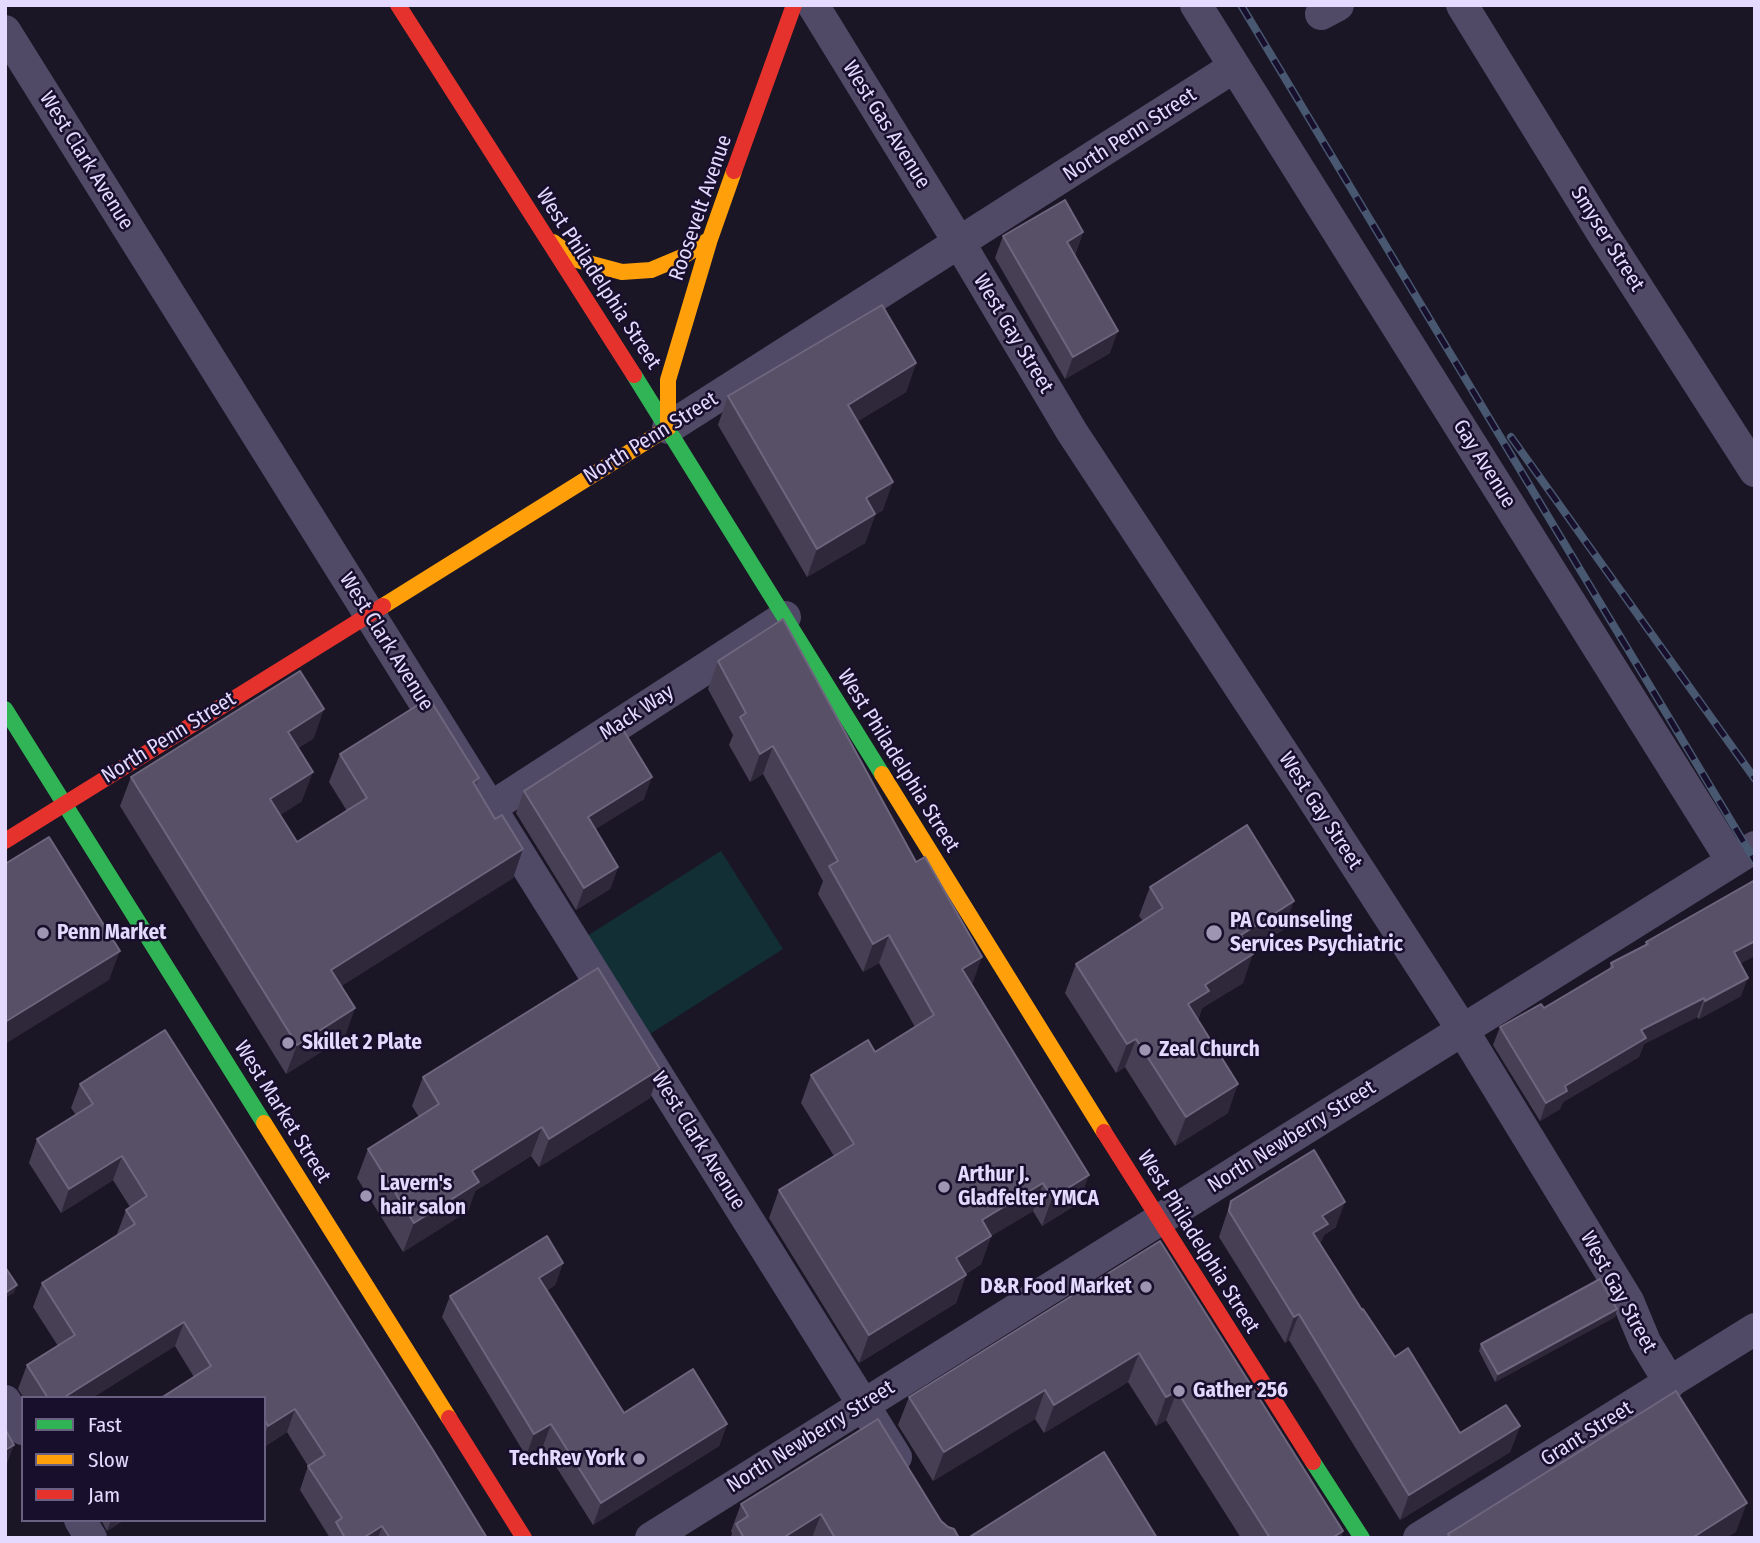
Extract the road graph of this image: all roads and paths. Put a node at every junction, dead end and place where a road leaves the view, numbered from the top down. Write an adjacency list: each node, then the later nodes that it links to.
1 (398, 5): 8 (main road, West Philadelphia Street)
2 (794, 5): 9 (main road, Roosevelt Avenue)
3 (813, 5): 10 (street, West Gas Avenue)
4 (1196, 5): 7 (street, Gay Avenue)
5 (1462, 5): 12 (street, Smyser Street)
6 (5, 31): 13 (street, West Clark Avenue)
7 (1234, 67): 10 (street, North Penn Street); 19 (street, Gay Avenue)
8 (547, 237): 9 (main road); 11 (main road, West Philadelphia Street)
9 (710, 239): 11 (main road, Roosevelt Avenue)
10 (960, 244): 11 (street, North Penn Street); 20 (street, West Gay Street)
11 (668, 428): 13 (main road, North Penn Street); 14 (main road, West Philadelphia Street)
12 (1755, 471)
13 (368, 613): 16 (main road, North Penn Street); 17 (street, West Clark Avenue)
14 (785, 617): 17 (street, Mack Way); 21 (main road, West Philadelphia Street)
15 (5, 709): 16 (main road, West Market Street)
16 (64, 804): 18 (main road, North Penn Street); 30 (main road, West Market Street)
17 (490, 808): 25 (street, West Clark Avenue)
18 (5, 841)
19 (1748, 853): 20 (street, North Newberry Street)
20 (1462, 1029): 21 (street, North Newberry Street); 23 (street, West Gay Street)
21 (1159, 1221): 25 (street, North Newberry Street); 32 (main road, West Philadelphia Street)
22 (1755, 1329): 23 (street, Grant Street)
23 (1670, 1383): 33 (street, Grant Street)
24 (5, 1401): 26 (street)
25 (863, 1405): 27 (street, West Clark Avenue); 31 (street, North Newberry Street)
26 (21, 1426)
27 (912, 1482)
28 (81, 1522): 29 (street)
29 (91, 1538)
30 (524, 1538)
31 (651, 1538)
32 (1362, 1538)
33 (1419, 1538)

